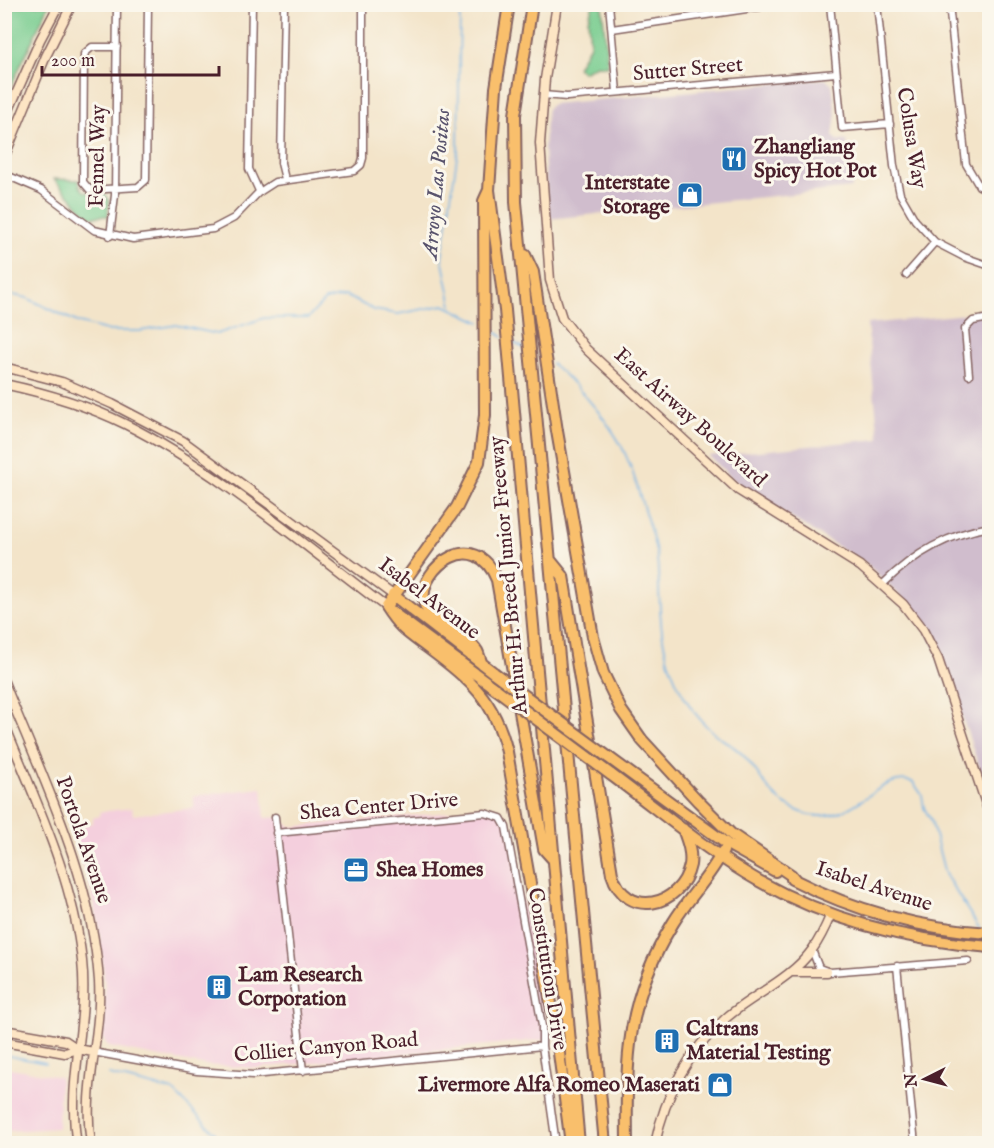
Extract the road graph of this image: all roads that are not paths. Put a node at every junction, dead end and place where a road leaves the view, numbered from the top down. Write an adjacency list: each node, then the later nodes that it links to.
1 (59, 4): 21 (main road)
2 (72, 4): 23 (main road)
3 (117, 4): 17 (street, Fennel Way)
4 (148, 4): 27 (street)
5 (252, 4): 29 (street)
6 (284, 4): 25 (street)
7 (363, 4): 25 (street)
8 (509, 4): 26 (highway, Arthur H. Breed Junior Freeway)
9 (532, 4): 32 (highway, Arthur H. Breed Junior Freeway)
10 (557, 4): 20 (main road, East Airway Boulevard)
11 (609, 4): 16 (street)
12 (760, 4): 16 (street)
13 (830, 4): 18 (street)
14 (878, 4): 22 (street, Colusa Way)
15 (949, 4): 28 (street)
16 (612, 29): 19 (street)
17 (117, 46): 27 (street, Fennel Way); 27 (street)
18 (836, 73): 19 (street, Sutter Street); 22 (street)
19 (617, 92): 20 (street, Sutter Street)
20 (543, 95): 41 (main road, East Airway Boulevard)
21 (4, 121)
22 (890, 124): 31 (street, Colusa Way)
23 (4, 158)
24 (4, 174): 30 (street)
25 (285, 178): 29 (street)
26 (489, 189): 42 (highway); 54 (highway, Arthur H. Breed Junior Freeway)
27 (115, 190): 30 (street, Fennel Way)
28 (990, 190)
29 (260, 191): 30 (street)
30 (110, 236)
31 (935, 242): 33 (street, Colusa Way); 34 (street)
32 (521, 249): 40 (highway, Arthur H. Breed Junior Freeway); 55 (highway)
33 (990, 266)
34 (906, 274)
35 (990, 318): 37 (street)
36 (4, 367): 42 (main road, Isabel Avenue)
37 (969, 375)
38 (4, 384): 43 (main road, Isabel Avenue)
39 (990, 527): 41 (street)
40 (550, 560): 50 (highway); 75 (highway, Arthur H. Breed Junior Freeway)
41 (883, 584): 48 (main road, East Airway Boulevard)
42 (393, 595): 43 (highway); 44 (highway, Isabel Avenue)
43 (386, 607): 50 (highway, Isabel Avenue, bridge); 73 (highway)
44 (482, 664): 52 (highway, Isabel Avenue, bridge); 54 (highway)
45 (4, 682): 68 (main road, Portola Avenue)
46 (4, 723): 67 (main road, Portola Avenue)
47 (485, 813): 51 (street, Shea Center Drive); 66 (street, Constitution Drive)
48 (990, 816)
49 (275, 817): 51 (street)
50 (683, 829): 53 (highway, Isabel Avenue)
51 (276, 833): 69 (street)
52 (727, 844): 53 (highway); 55 (highway, Isabel Avenue)
53 (720, 857): 56 (highway, Isabel Avenue); 76 (highway)
54 (552, 858): 74 (highway, Arthur H. Breed Junior Freeway)
55 (796, 881): 57 (highway, Isabel Avenue)
56 (831, 914): 58 (highway, Isabel Avenue); 59 (main road)
57 (990, 933)
58 (990, 948)
59 (812, 950): 62 (main road); 63 (street)
60 (968, 961): 61 (street)
61 (897, 966): 63 (street); 78 (street)
62 (792, 972): 63 (main road); 77 (main road)
63 (827, 972)
64 (4, 1030): 67 (main road, Collier Canyon Road)
65 (4, 1042): 67 (main road, Collier Canyon Road)
66 (542, 1046): 69 (street, Collier Canyon Road); 72 (street, Constitution Drive)
67 (78, 1049): 68 (main road, Collier Canyon Road); 70 (main road, Portola Avenue)
68 (93, 1052): 69 (street, Collier Canyon Road); 71 (main road, Portola Avenue)
69 (303, 1071)
70 (77, 1143)
71 (91, 1143)
72 (556, 1143)
73 (571, 1143)
74 (579, 1143)
75 (605, 1143)
76 (627, 1143)
77 (655, 1143)
78 (915, 1143)

